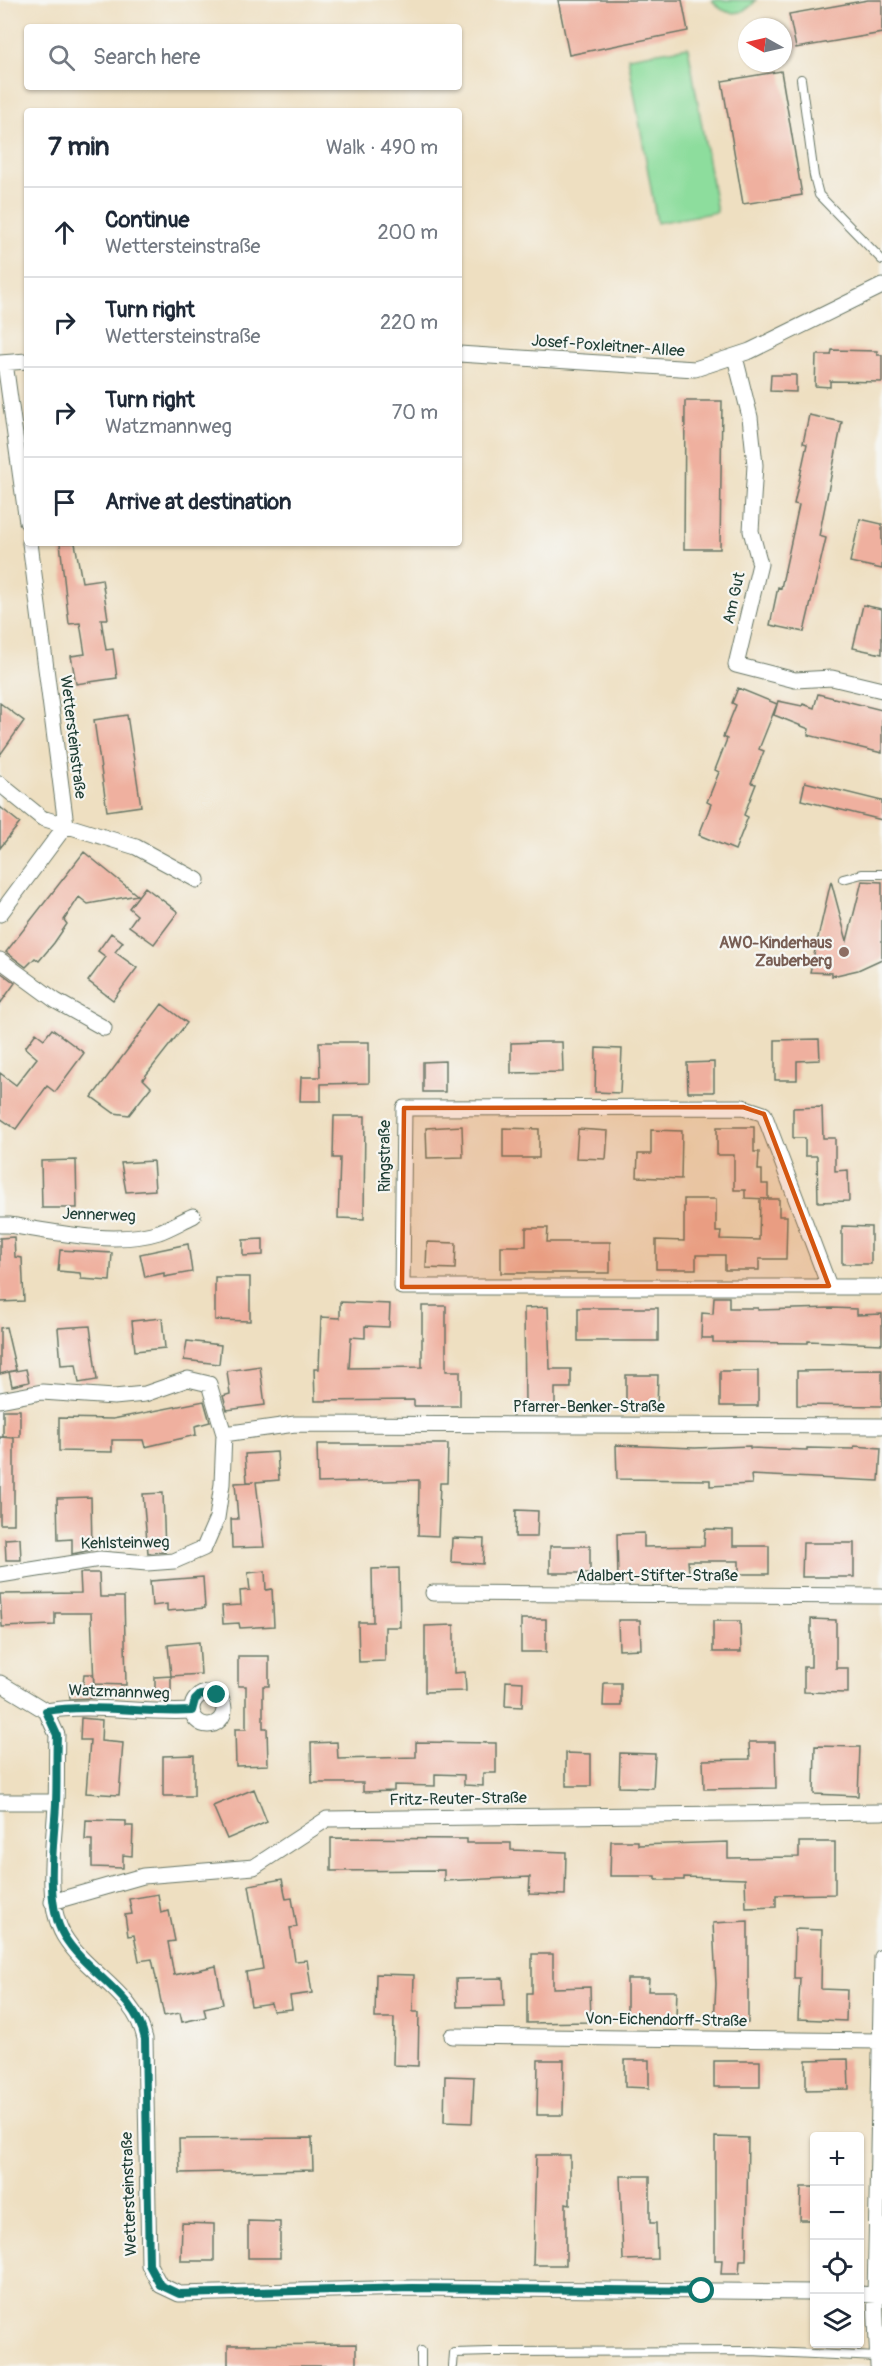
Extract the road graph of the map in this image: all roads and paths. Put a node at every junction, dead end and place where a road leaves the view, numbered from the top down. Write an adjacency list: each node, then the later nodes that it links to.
1 (801, 79): 2 (lane)
2 (882, 260)
3 (882, 286): 5 (street, Josef-Poxleitner-Allee)
4 (462, 354): 5 (street, Josef-Poxleitner-Allee)
5 (735, 357): 10 (street, Am Gut)
6 (24, 361): 7 (street)
7 (2, 363): 8 (street)
8 (24, 503)
9 (30, 546): 12 (street, Wettersteinstraße)
10 (882, 690)
11 (0, 784): 12 (street)
12 (66, 825): 15 (street); 16 (street)
13 (882, 874): 14 (lane)
14 (843, 879)
15 (197, 880)
16 (0, 914)
17 (0, 960): 18 (street)
18 (104, 1028)
19 (193, 1216): 20 (street, Jennerweg)
20 (0, 1226)
21 (829, 1286): 21 (street, Ringstraße); 22 (street, Ringstraße)
22 (882, 1287)
23 (0, 1400): 25 (street, Kehlsteinweg)
24 (882, 1426): 25 (street, Pfarrer-Benker-Straße)
25 (224, 1434): 26 (street, Kehlsteinweg)
26 (0, 1575)
27 (432, 1593): 28 (street, Adalbert-Stifter-Straße)
28 (882, 1596)
29 (0, 1683): 30 (street)
30 (46, 1711): 31 (street, Watzmannweg); 33 (street, Wettersteinstraße)
31 (192, 1711)
32 (0, 1802): 33 (street)
33 (56, 1802): 35 (street, Wettersteinstraße)
34 (882, 1812): 35 (street, Fritz-Reuter-Straße)
35 (52, 1902): 40 (street, Wettersteinstraße)
36 (882, 1957): 37 (street)
37 (881, 2004): 39 (street)
38 (452, 2036): 39 (street, Von-Eichendorff-Straße)
39 (880, 2041): 41 (street)
40 (810, 2292)
41 (872, 2295): 43 (street)
42 (421, 2351): 44 (lane)
43 (878, 2362): 45 (lane)
44 (421, 2366)
45 (453, 2366)

